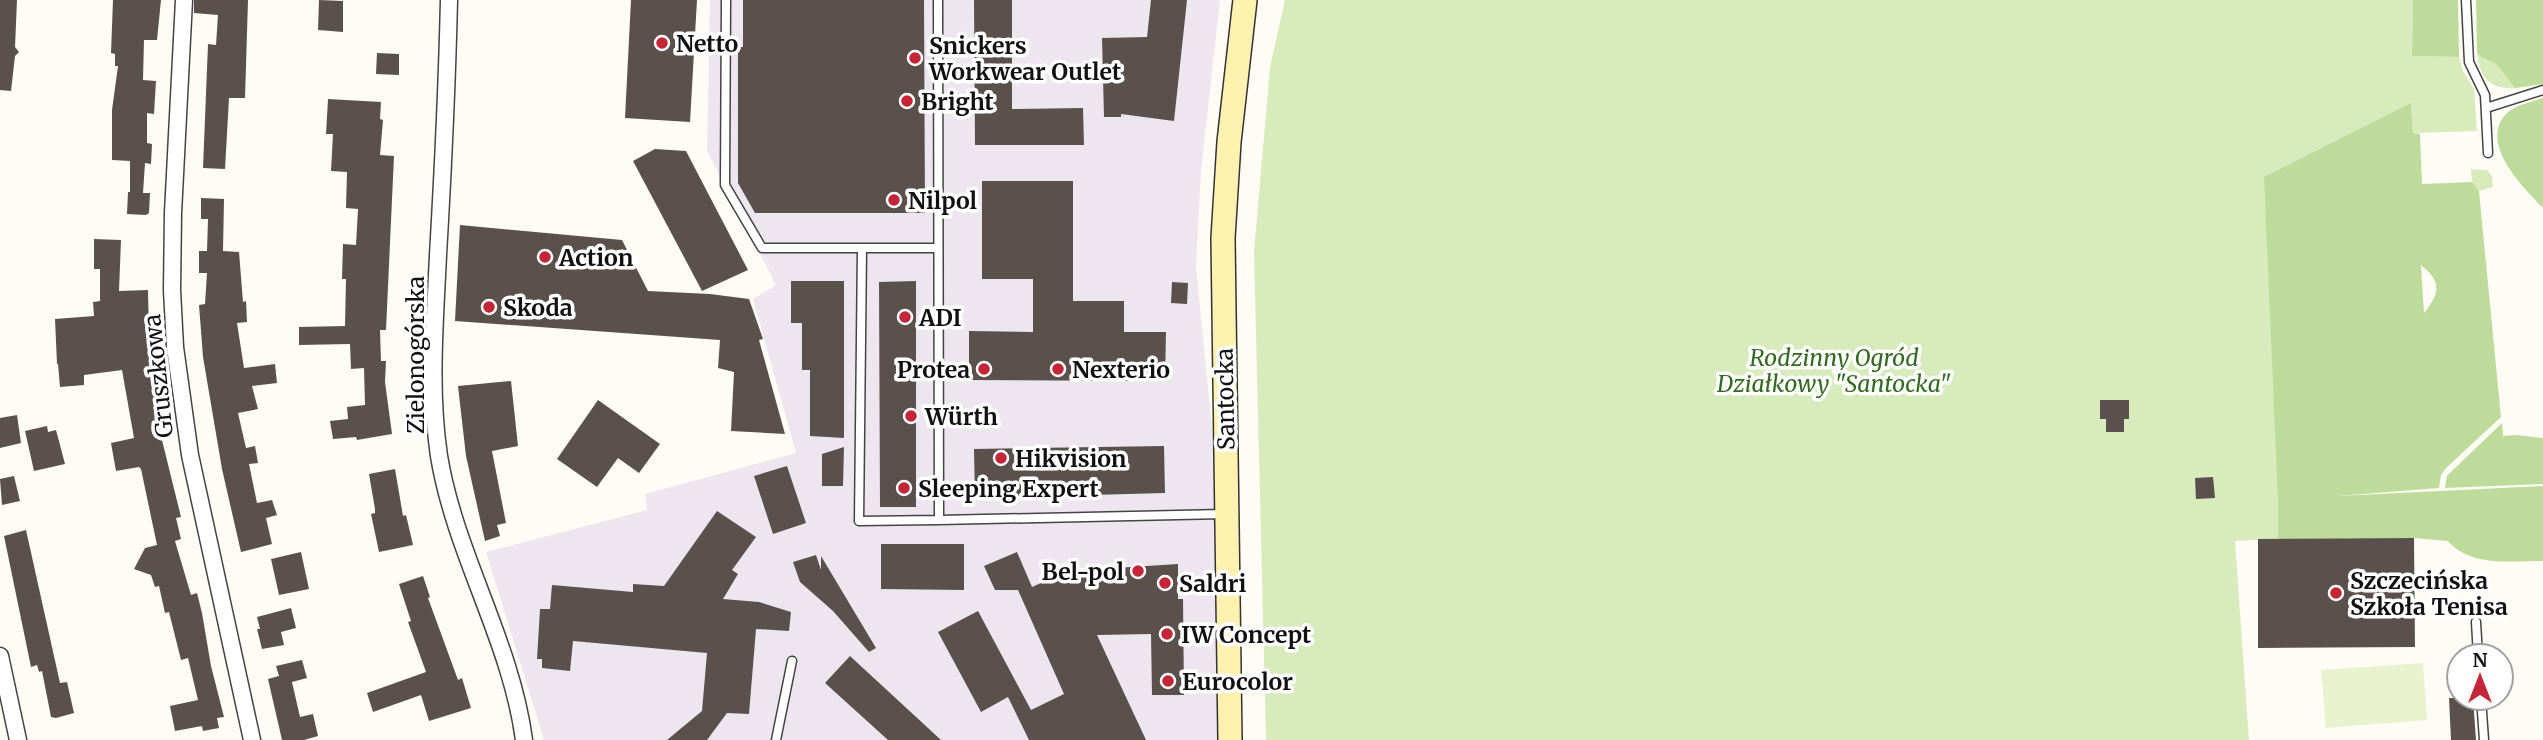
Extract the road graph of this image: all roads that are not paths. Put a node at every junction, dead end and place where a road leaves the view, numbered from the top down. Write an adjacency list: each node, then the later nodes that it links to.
1 (184, 0): 22 (street, Gruszkowa)
2 (449, 0): 23 (street, Zielonogórska)
3 (726, 0): 12 (lane)
4 (938, 0): 13 (lane)
5 (1245, 0): 8 (street, Santocka)
6 (1259, 0): 8 (street, Santocka)
7 (2466, 0): 10 (lane)
8 (1239, 60): 14 (street, Santocka)
9 (2543, 90): 10 (lane)
10 (2486, 108): 11 (lane)
11 (2488, 153)
12 (862, 248): 13 (lane); 15 (lane)
13 (936, 248): 15 (lane)
14 (1227, 514): 15 (lane); 25 (street, Santocka)
15 (939, 520)
16 (2476, 622): 17 (lane)
17 (2477, 642)
18 (0, 656): 21 (street)
19 (792, 661): 24 (lane)
20 (2482, 712): 26 (lane)
21 (18, 740)
22 (252, 740)
23 (524, 740)
24 (776, 740)
25 (1230, 740)
26 (2484, 740)

